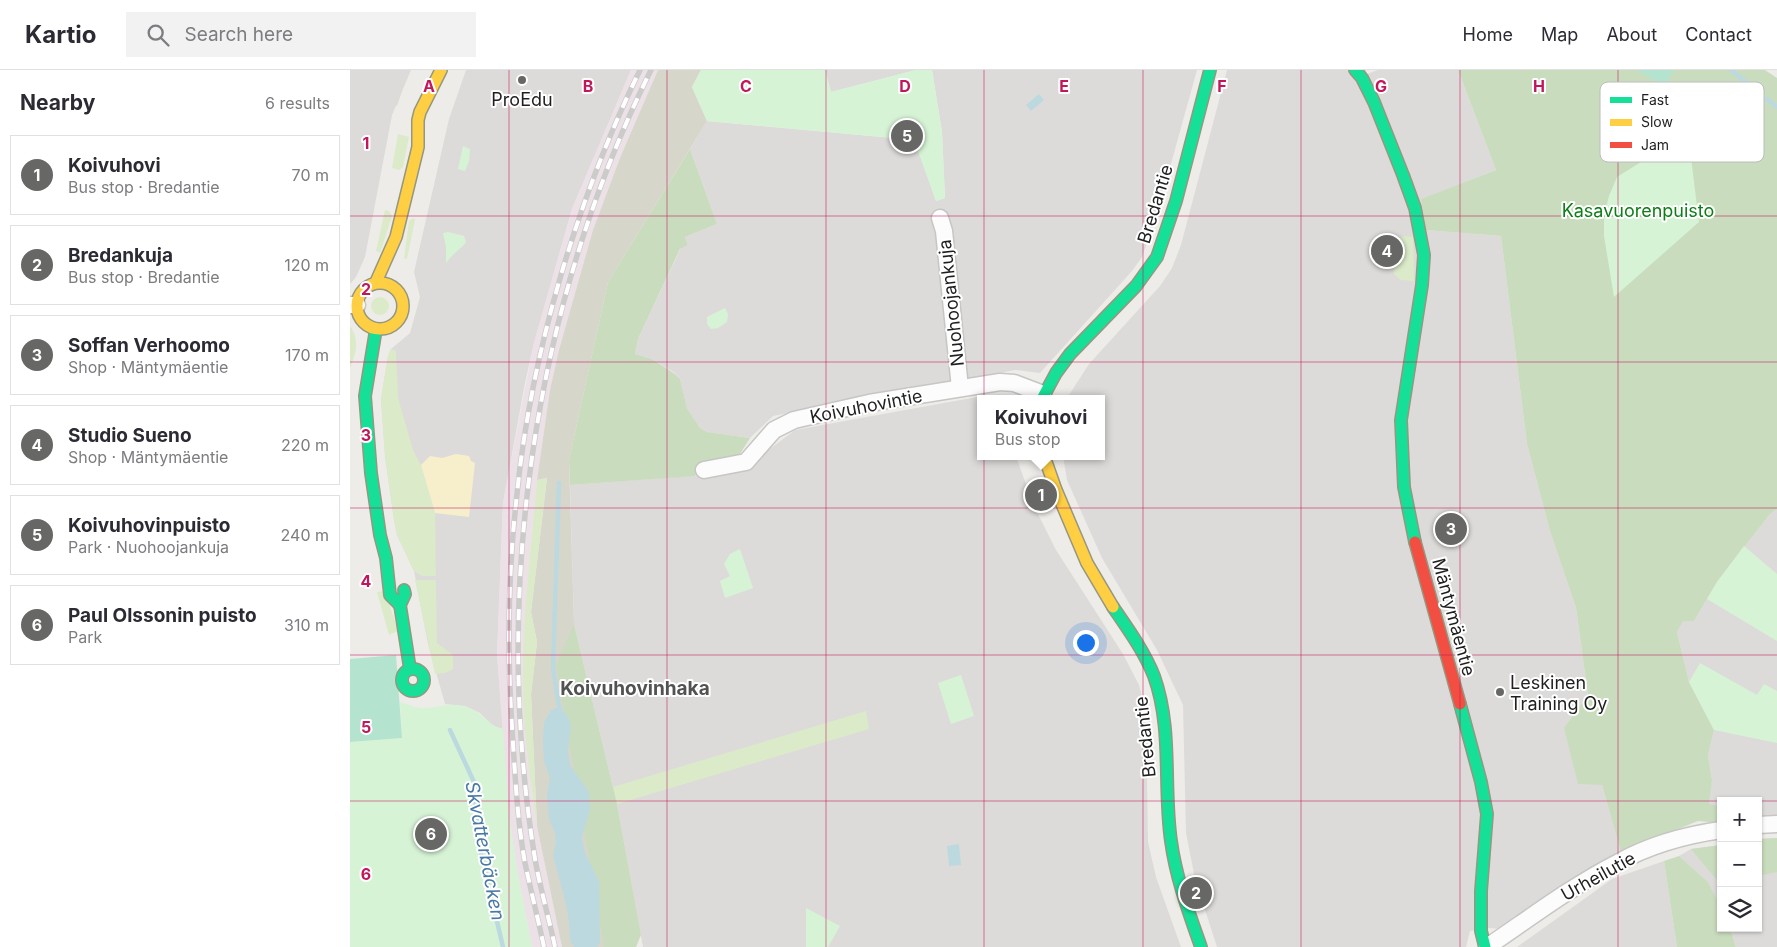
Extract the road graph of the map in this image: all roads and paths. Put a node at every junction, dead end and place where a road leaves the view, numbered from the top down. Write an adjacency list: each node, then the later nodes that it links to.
1 (441, 70): 4 (street)
2 (1210, 70): 16 (street, Bredantie)
3 (1355, 70): 24 (street, Mäntymäentie)
4 (434, 86): 5 (street); 7 (street)
5 (436, 109)
6 (431, 127): 7 (street)
7 (418, 147): 9 (street)
8 (940, 218): 14 (street, Nuohoojankuja)
9 (396, 237): 10 (street); 11 (street)
10 (398, 262)
11 (376, 282): 12 (street); 13 (street)
12 (353, 305): 13 (street)
13 (376, 329): 19 (street)
14 (960, 388): 15 (street, Koivuhovintie); 18 (street, Koivuhovintie)
15 (1041, 395)
16 (1044, 395)
17 (1045, 460): 23 (street, Bredantie)
18 (704, 470)
19 (410, 669)
20 (1777, 824): 21 (street)
21 (1762, 825)
22 (1717, 831): 24 (street, Urheilutie)
23 (1201, 947)
24 (1486, 947)

